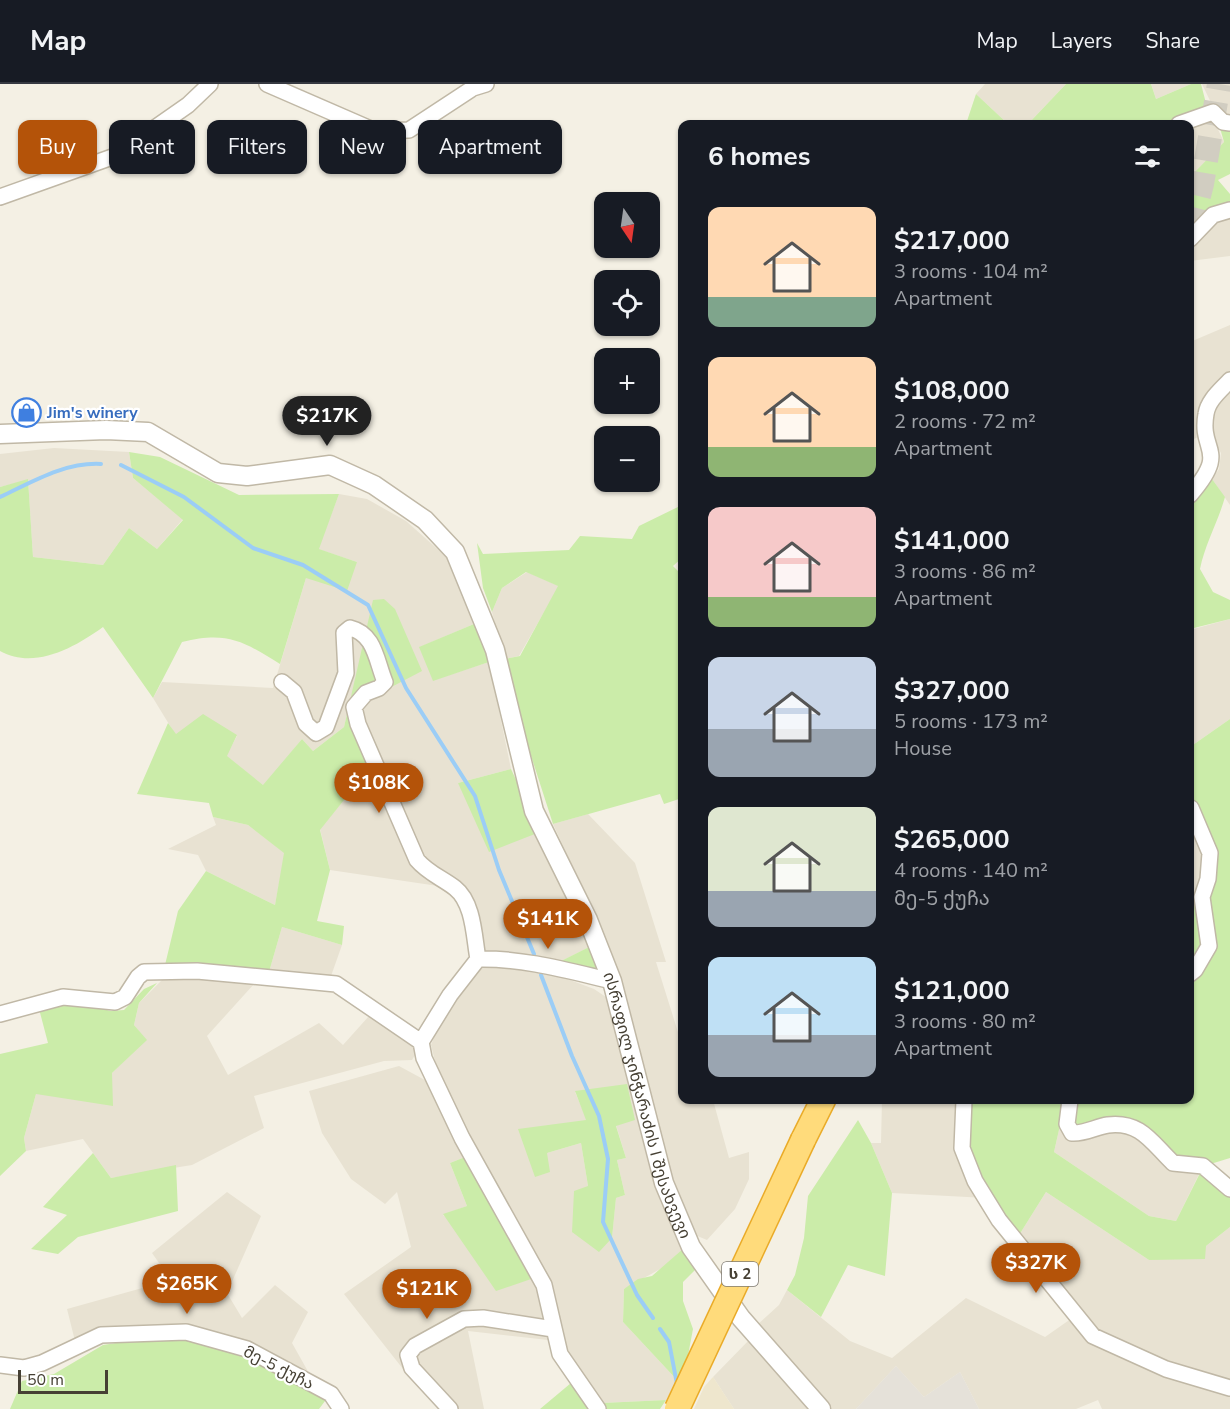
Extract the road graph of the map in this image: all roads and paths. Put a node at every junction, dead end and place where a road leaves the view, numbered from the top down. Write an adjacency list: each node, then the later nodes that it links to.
1 (210, 84): 6 (street)
2 (267, 84): 3 (street)
3 (486, 84)
4 (1190, 120): 5 (street)
5 (1230, 123)
6 (0, 197)
7 (1230, 210): 8 (street)
8 (1194, 235)
9 (1230, 380): 11 (street)
10 (0, 434): 16 (street, ისრაფილ ჯინჭარაძის I შესახვევი)
11 (1194, 492)
12 (282, 682): 14 (street)
13 (1194, 815): 15 (street)
14 (478, 959): 16 (street); 18 (street)
15 (1194, 971)
16 (612, 981): 30 (street, ისრაფილ ჯინჭარაძის I შესახვევი)
17 (0, 1014): 18 (street)
18 (422, 1042): 23 (street)
19 (822, 1104): 29 (highway, ს 2, bridge)
20 (964, 1104): 25 (street)
21 (1070, 1104): 22 (street)
22 (1230, 1189)
23 (553, 1329): 27 (street); 28 (street)
24 (0, 1365): 26 (street, მე-5 ქუჩა)
25 (1230, 1388)
26 (341, 1409)
27 (450, 1409)
28 (598, 1409)
29 (677, 1409)
30 (821, 1409)

